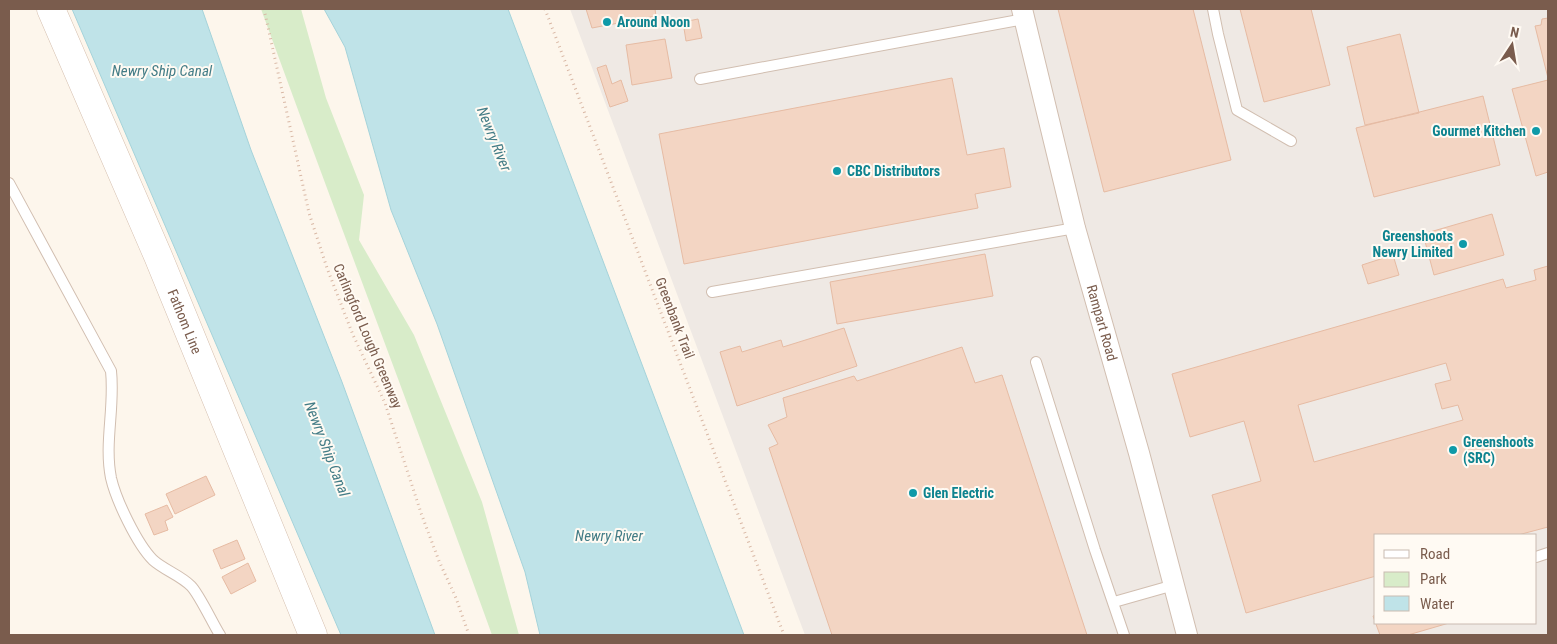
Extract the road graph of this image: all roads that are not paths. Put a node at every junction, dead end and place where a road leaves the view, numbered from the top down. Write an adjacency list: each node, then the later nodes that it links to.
1 (51, 9): 13 (main road, Fathom Line)
2 (1213, 9): 5 (lane)
3 (1023, 14): 4 (lane); 7 (street, Rampart Road)
4 (700, 79)
5 (1291, 141)
6 (9, 184): 12 (lane)
7 (1075, 228): 8 (lane); 10 (street, Rampart Road)
8 (712, 292)
9 (1036, 362): 11 (lane)
10 (1174, 585): 11 (lane); 15 (street, Rampart Road)
11 (1114, 602): 14 (lane)
12 (220, 635)
13 (313, 635)
14 (1124, 635)
15 (1188, 635)

